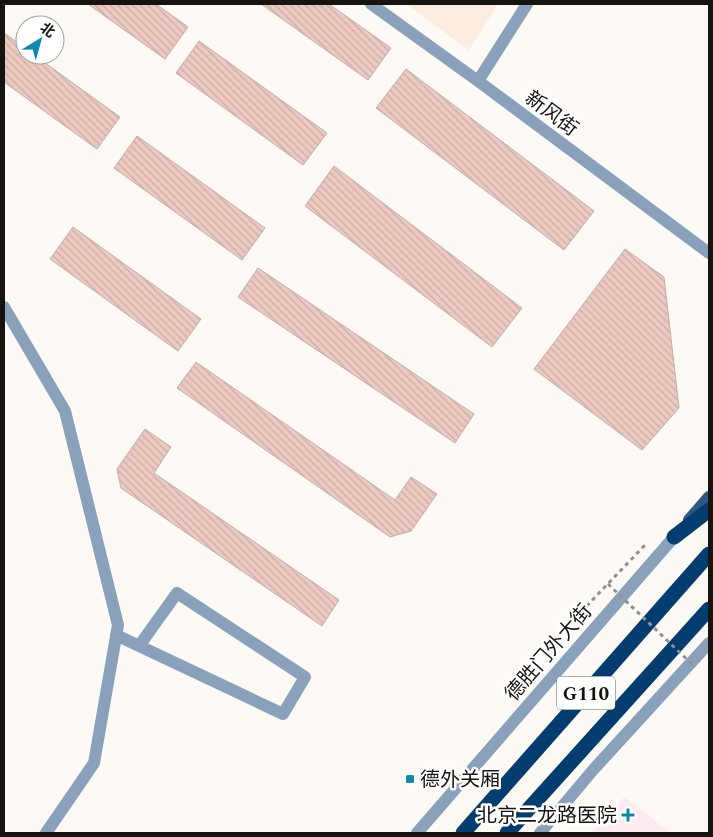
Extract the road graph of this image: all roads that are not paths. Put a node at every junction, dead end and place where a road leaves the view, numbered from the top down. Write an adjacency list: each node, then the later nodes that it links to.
1 (371, 4): 3 (street, 新风街)
2 (527, 4): 3 (street)
3 (478, 81): 4 (street, 新风街)
4 (709, 253)
5 (4, 307): 11 (street)
6 (709, 497): 8 (main road, 德胜门外大街)
7 (709, 510): 8 (highway)
8 (674, 537): 15 (street, 德胜门外大街)
9 (709, 554): 16 (highway, G110)
10 (709, 609): 17 (highway, G110)
11 (116, 635): 13 (street); 14 (street)
12 (709, 643): 18 (street)
13 (140, 646): 13 (street)
14 (46, 833)
15 (417, 833)
16 (462, 833)
17 (507, 833)
18 (540, 833)

